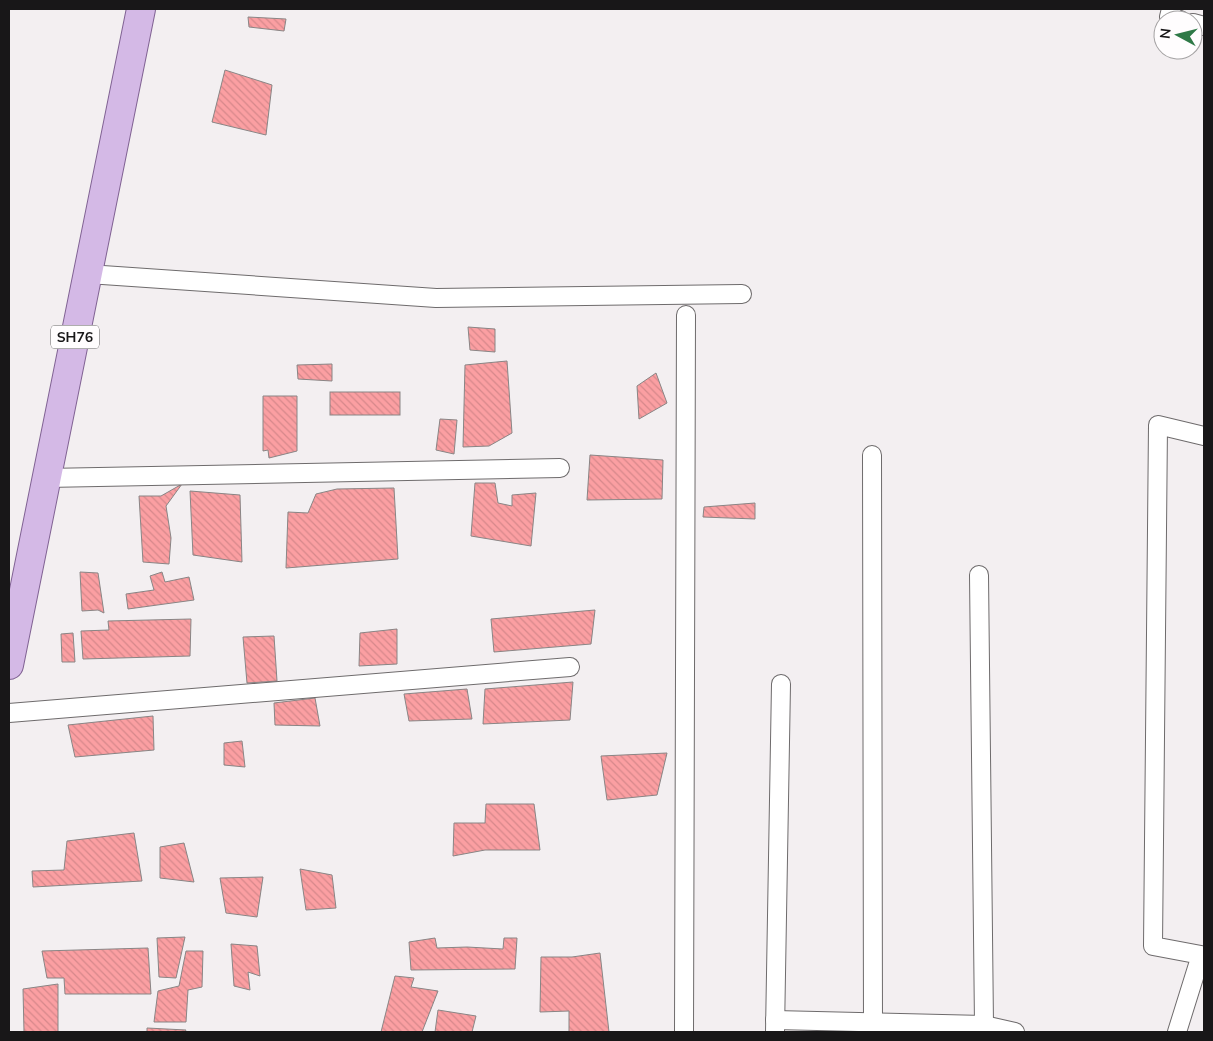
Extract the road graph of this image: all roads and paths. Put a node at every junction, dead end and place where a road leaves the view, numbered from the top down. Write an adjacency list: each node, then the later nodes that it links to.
1 (141, 9): 2 (main road, SH76)
2 (88, 274): 3 (street); 8 (main road, SH76)
3 (742, 294)
4 (686, 315): 17 (street)
5 (1204, 436): 19 (street)
6 (872, 455): 14 (street)
7 (560, 468): 8 (street)
8 (46, 478): 10 (main road, SH76)
9 (979, 575): 15 (street)
10 (9, 664)
11 (570, 667): 13 (street)
12 (781, 684): 16 (street)
13 (9, 713)
14 (873, 1022): 15 (street); 16 (street)
15 (984, 1025): 18 (street)
16 (775, 1026)
17 (684, 1032)
18 (1015, 1032)
19 (1177, 1032)

